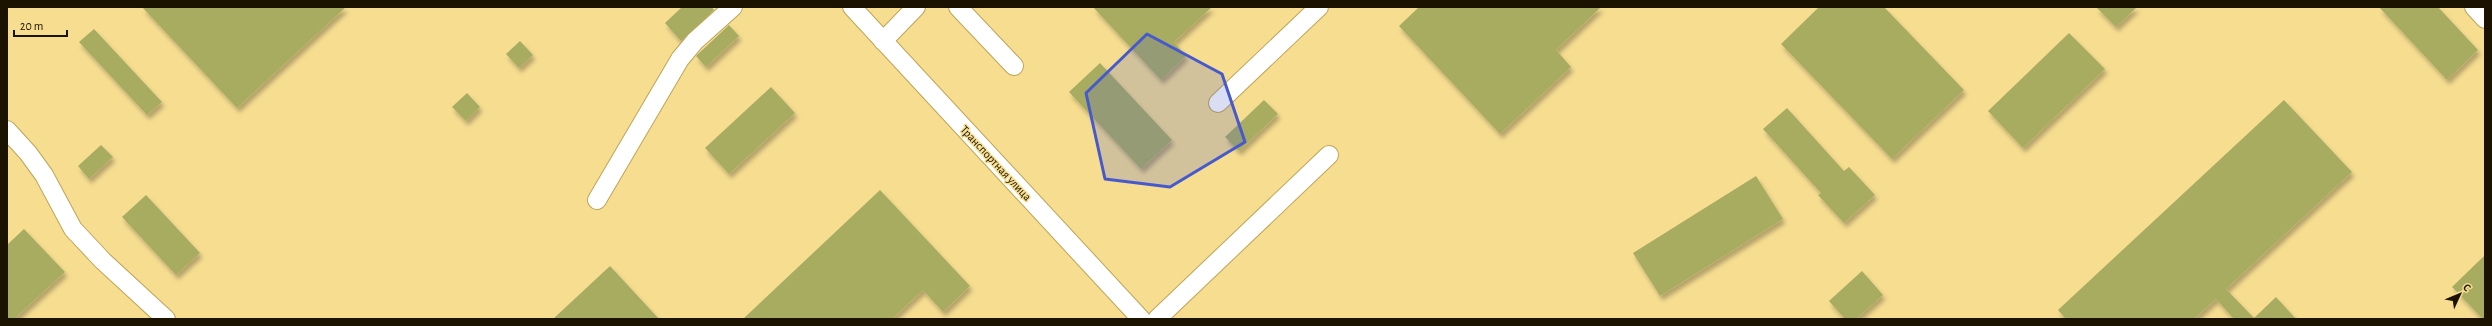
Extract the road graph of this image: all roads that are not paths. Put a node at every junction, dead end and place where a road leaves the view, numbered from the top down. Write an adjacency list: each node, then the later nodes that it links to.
1 (733, 7): 13 (street)
2 (852, 7): 8 (street, Транспортная улица)
3 (916, 7): 8 (street)
4 (958, 7): 9 (street)
5 (1318, 7): 10 (street)
6 (2474, 7): 7 (street)
7 (2485, 19)
8 (883, 41): 15 (street, Транспортная улица)
9 (1014, 66)
10 (1218, 103)
11 (7, 130): 14 (street)
12 (1329, 156): 16 (street)
13 (597, 200)
14 (166, 319)
15 (1141, 319)
16 (1157, 319)

